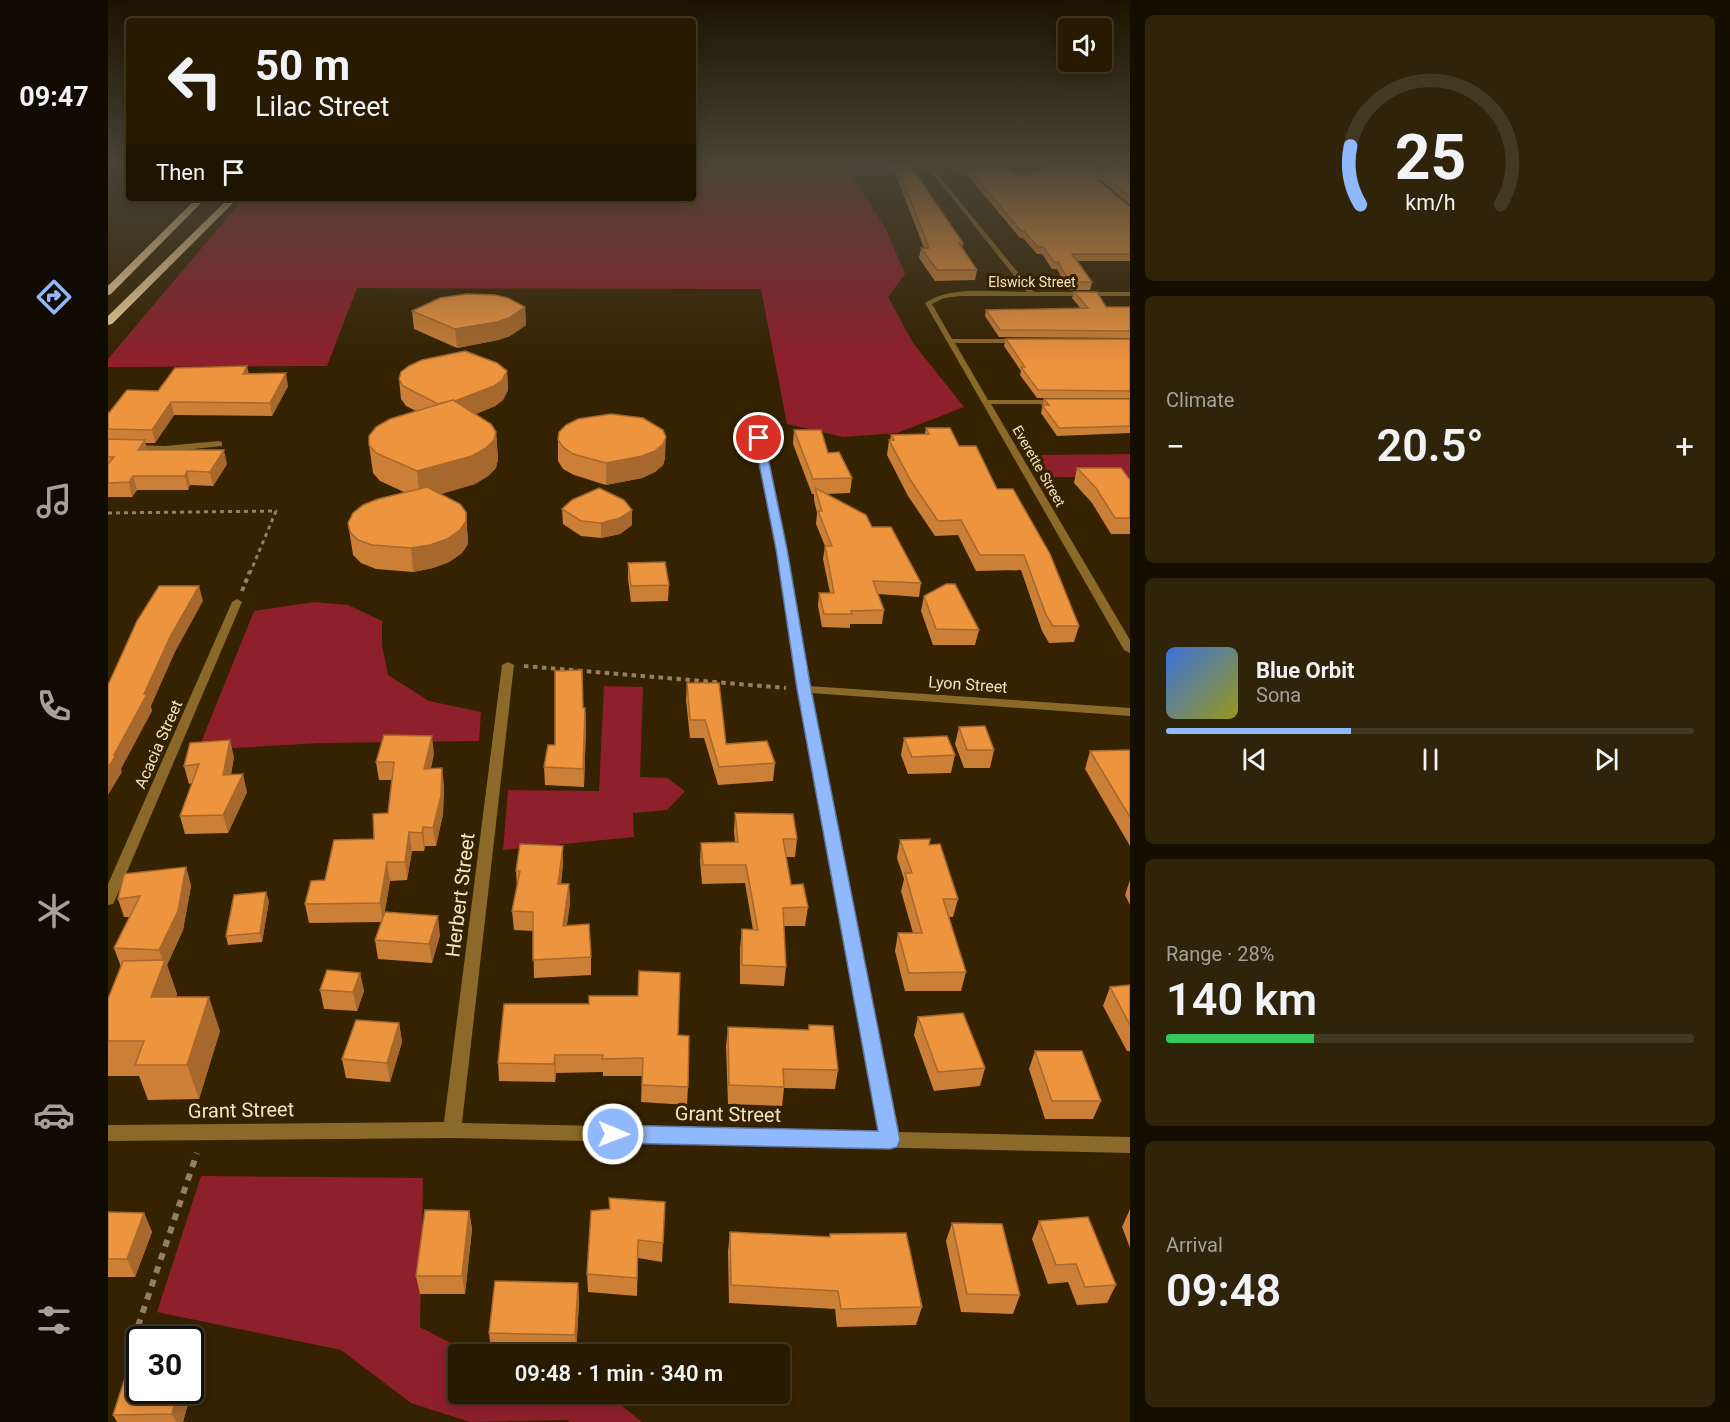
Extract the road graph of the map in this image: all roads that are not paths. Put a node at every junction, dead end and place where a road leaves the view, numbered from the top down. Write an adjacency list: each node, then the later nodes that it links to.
1 (158, 231): 6 (highway)
2 (169, 231): 6 (highway)
3 (190, 231): 11 (highway)
4 (200, 231): 11 (highway)
5 (982, 231): 8 (street)
6 (118, 282): 7 (highway)
7 (108, 292)
8 (1031, 293): 9 (street, Elswick Street); 10 (street, Elswick Street)
9 (1130, 294)
10 (934, 298): 12 (street, Everette Street)
11 (108, 320)
12 (951, 341): 13 (street); 14 (street, Everette Street)
13 (1035, 342)
14 (986, 402): 15 (street); 20 (street, Everette Street)
15 (1072, 402)
16 (759, 438): 22 (street)
17 (219, 444): 18 (street)
18 (108, 447)
19 (237, 602): 24 (street, Acacia Street)
20 (1130, 650)
21 (508, 664): 25 (street, Herbert Street)
22 (804, 689): 23 (street, Lyon Street); 27 (street)
23 (1130, 712)
24 (108, 900)
25 (452, 1130): 26 (street, Grant Street); 27 (street, Grant Street)
26 (108, 1133)
27 (890, 1140): 28 (street, Grant Street)
28 (1130, 1145)

